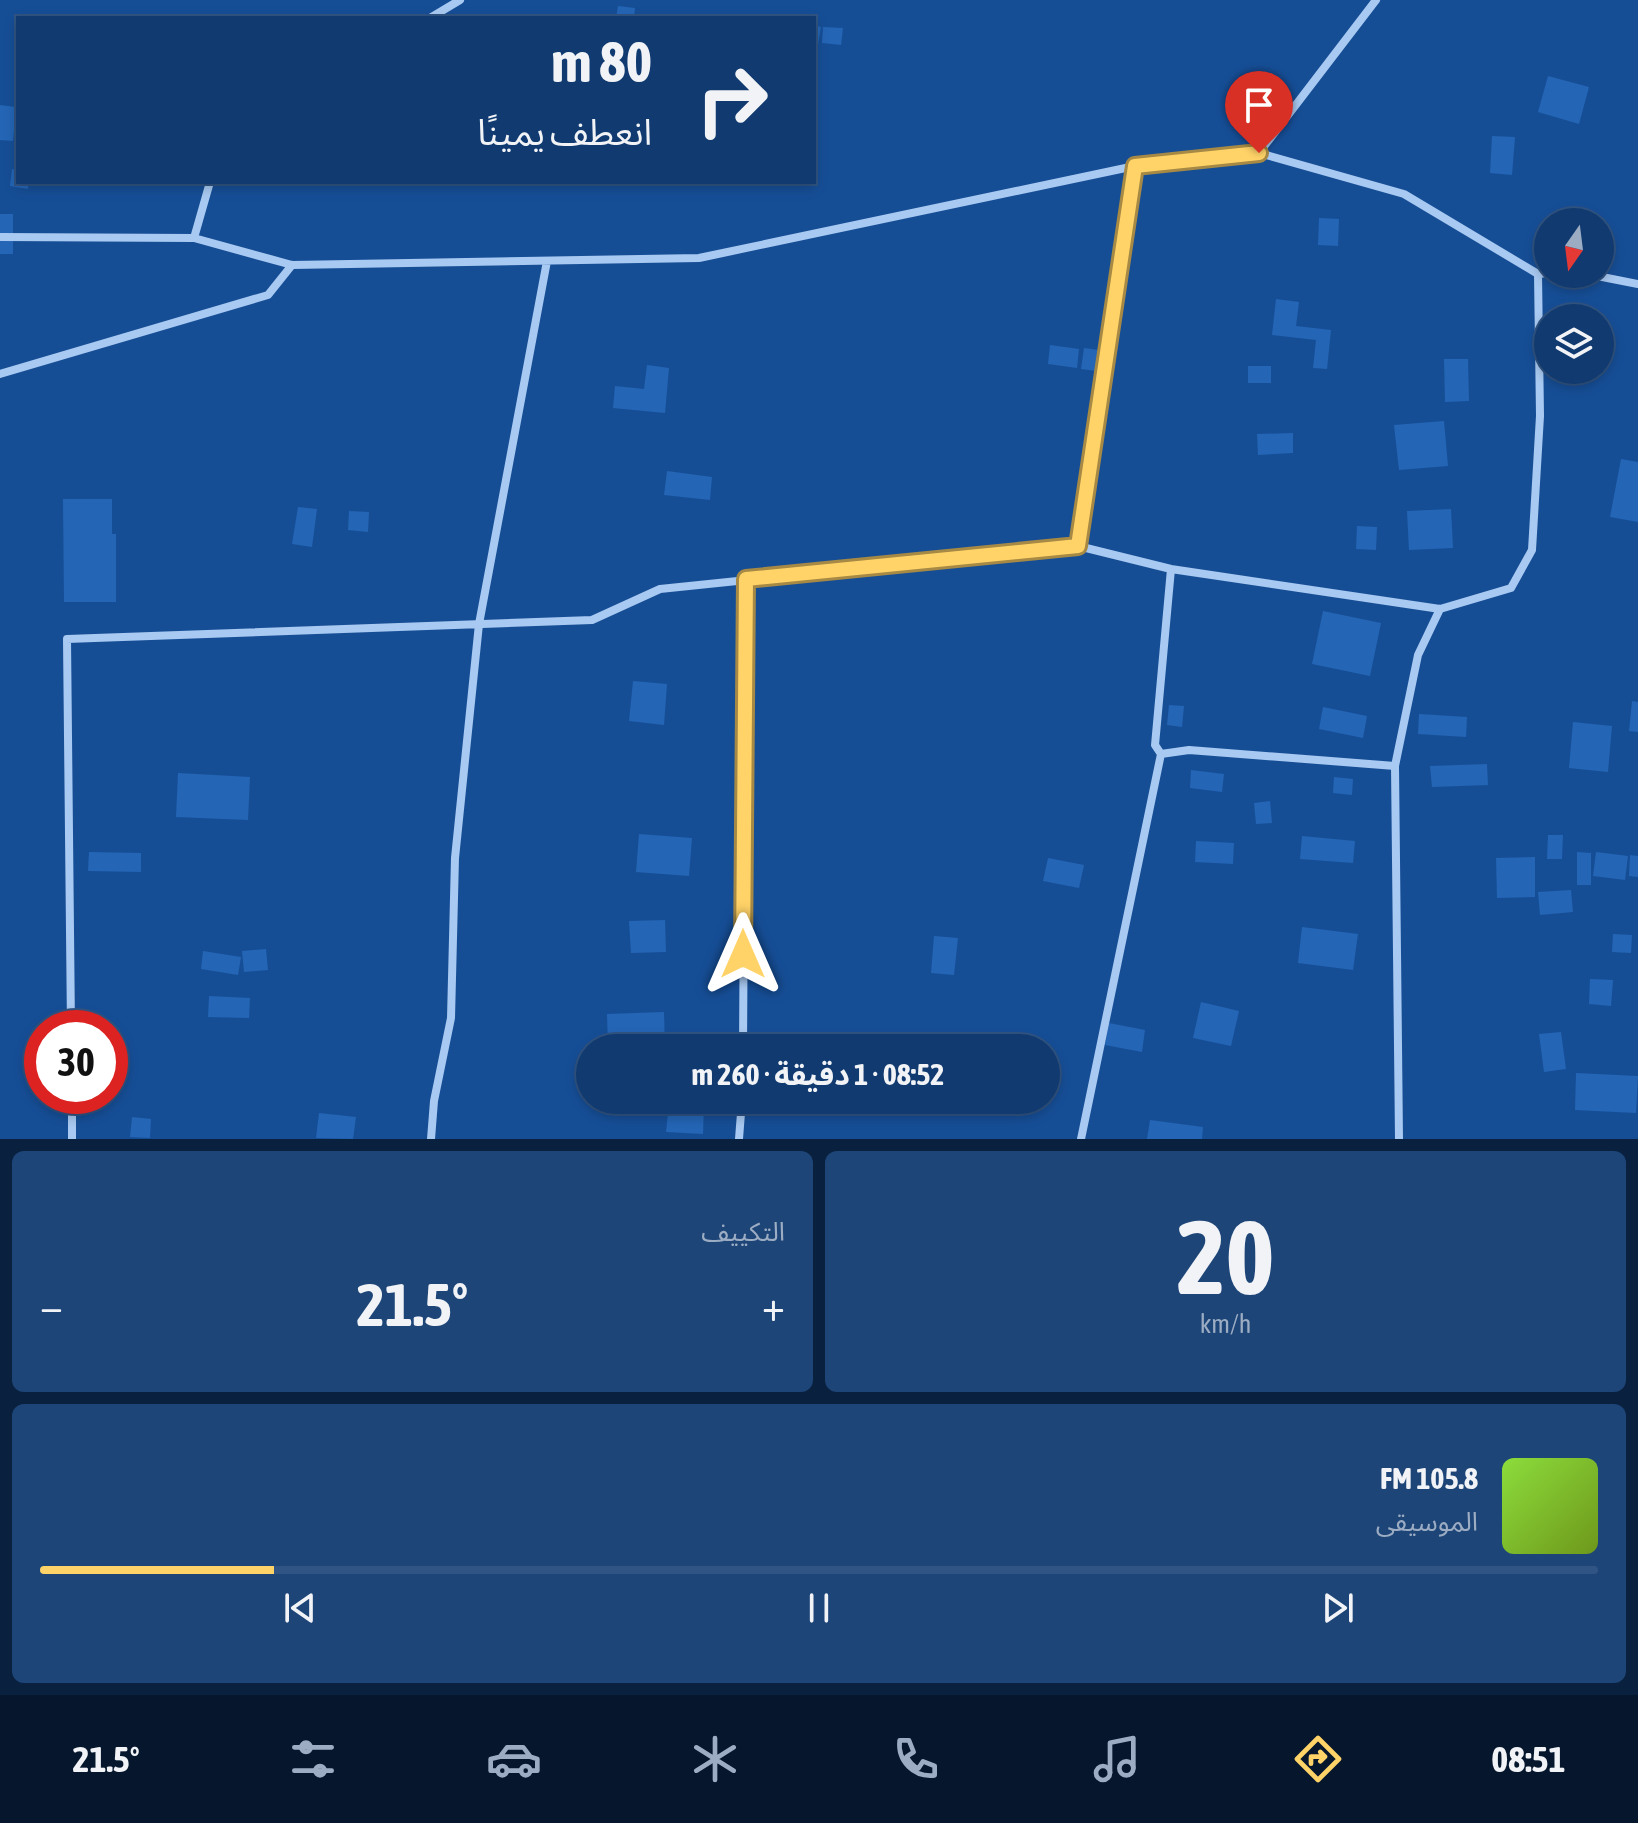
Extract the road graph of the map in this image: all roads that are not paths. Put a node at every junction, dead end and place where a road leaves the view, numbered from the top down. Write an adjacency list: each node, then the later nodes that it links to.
1 (460, 0): 3 (street)
2 (1376, 0): 4 (street)
3 (433, 16)
4 (1259, 153): 5 (street); 11 (street)
5 (1135, 166): 9 (street); 16 (street)
6 (209, 184): 8 (street)
7 (0, 237): 8 (street)
8 (194, 238): 10 (street)
9 (547, 261): 10 (street); 20 (street)
10 (292, 265): 15 (street)
11 (1534, 272)
12 (1614, 279): 13 (street)
13 (1638, 284)
14 (1538, 288): 19 (street)
15 (0, 374)
16 (1078, 546): 17 (street); 18 (street)
17 (1171, 569): 19 (street); 21 (street)
18 (746, 579): 20 (street); 24 (street)
19 (1440, 609): 22 (street)
20 (479, 624): 23 (street); 28 (street)
21 (1161, 754): 22 (street); 30 (street)
22 (1395, 766): 31 (street)
23 (71, 1010)
24 (743, 1034)
25 (72, 1114): 27 (street)
26 (741, 1114): 29 (street)
27 (72, 1139)
28 (431, 1139)
29 (739, 1139)
30 (1081, 1139)
31 (1399, 1139)

